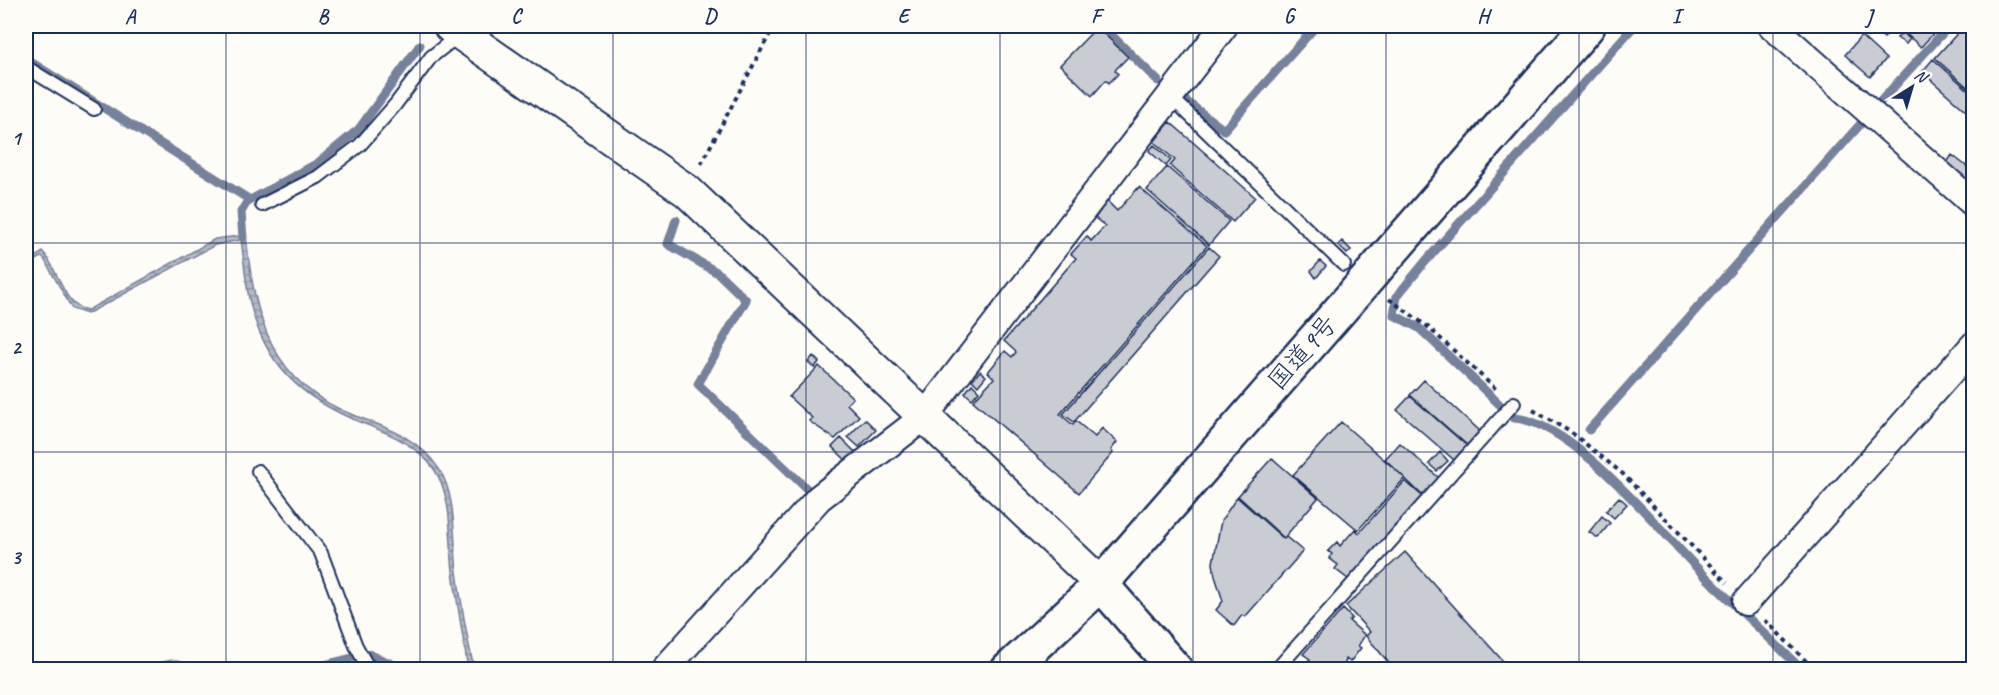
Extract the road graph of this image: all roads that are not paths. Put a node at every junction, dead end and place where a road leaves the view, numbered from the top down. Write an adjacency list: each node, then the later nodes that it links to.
1 (1224, 26): 6 (street)
2 (1588, 26): 10 (main road, 国道9号)
3 (1772, 26): 8 (street)
4 (456, 29): 9 (lane); 13 (street)
5 (26, 67): 7 (lane)
6 (1169, 95): 10 (lane); 13 (street)
7 (94, 110)
8 (1974, 204)
9 (262, 205)
10 (1354, 273): 15 (main road, 国道9号)
11 (1974, 345): 16 (street)
12 (1514, 403): 21 (lane)
13 (924, 417): 15 (street); 18 (street)
14 (258, 471): 17 (lane)
15 (1101, 584): 19 (main road, 国道9号); 20 (main road)
16 (1746, 602)
17 (374, 669)
18 (664, 669)
19 (1008, 669)
20 (1176, 669)
21 (1276, 669)

